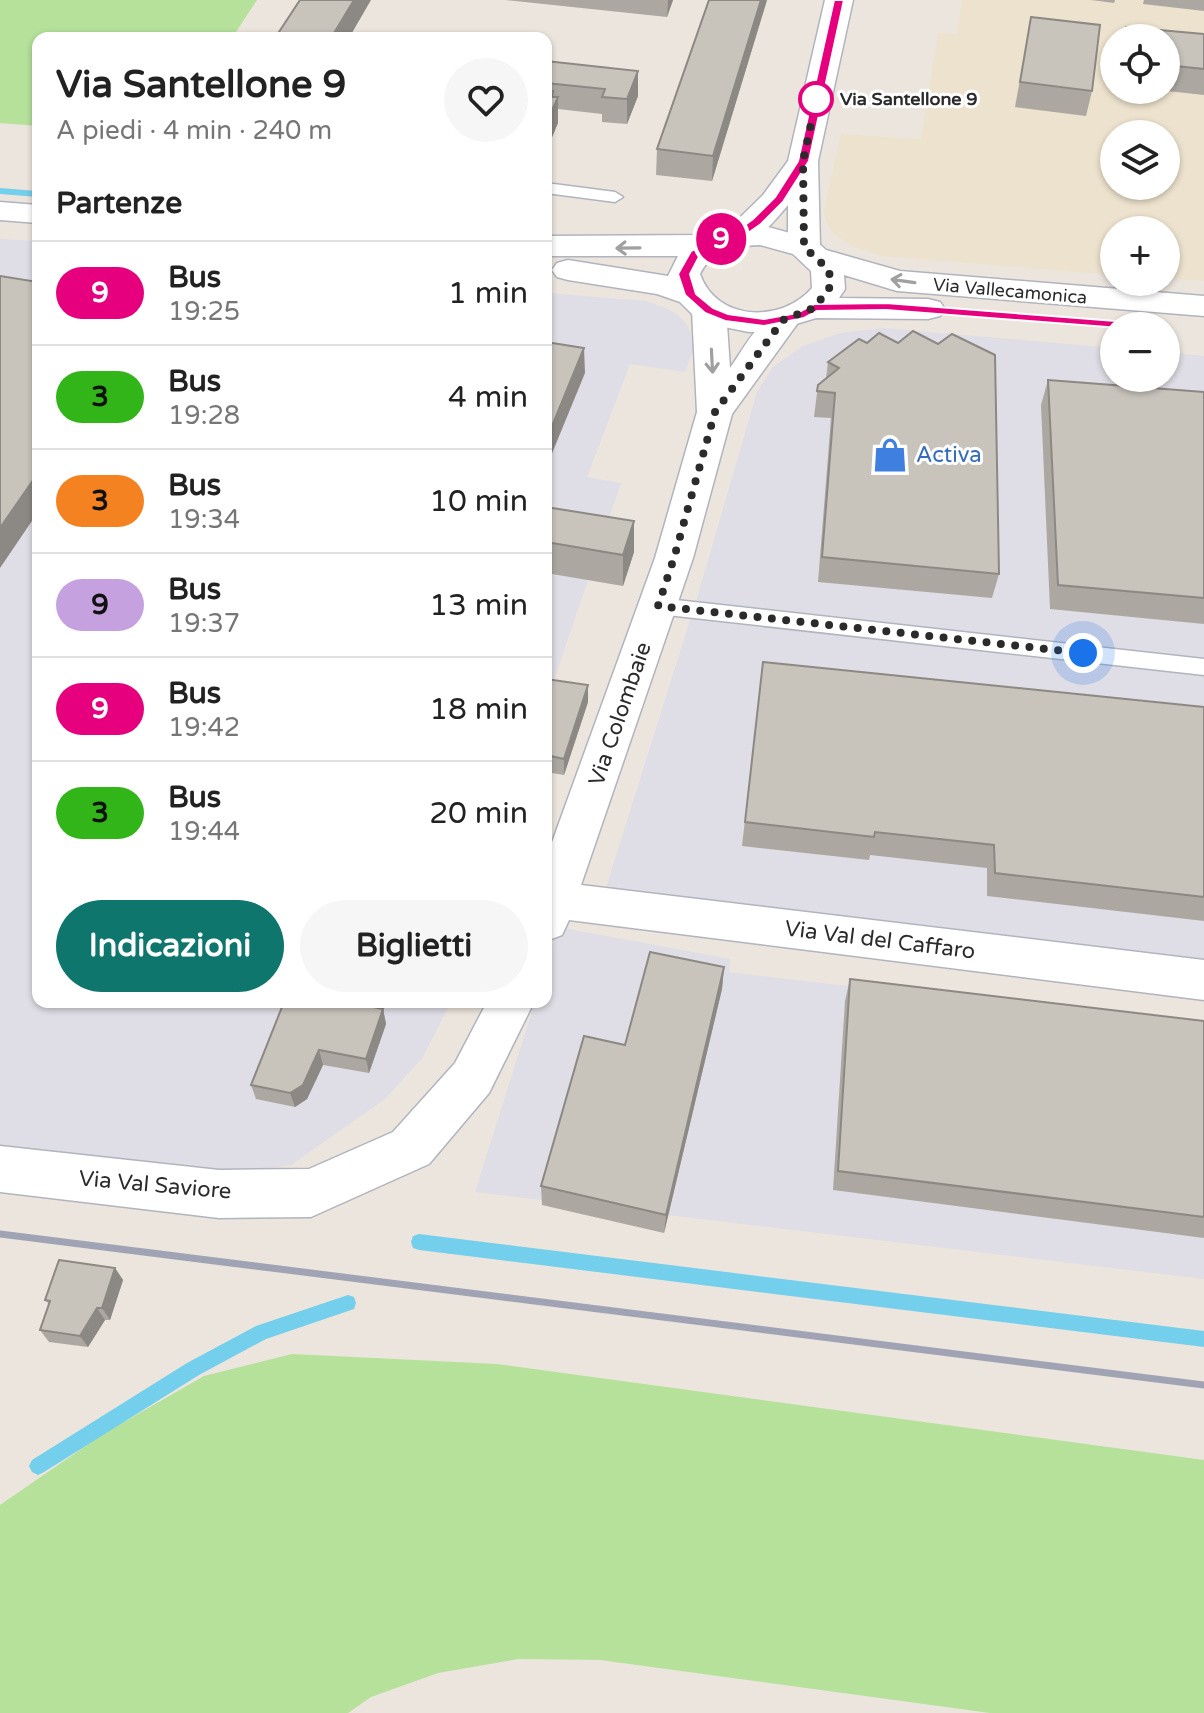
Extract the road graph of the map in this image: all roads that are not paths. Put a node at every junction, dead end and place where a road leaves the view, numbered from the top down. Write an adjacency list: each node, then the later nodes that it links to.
1 (839, 0): 2 (street)
2 (803, 161): 7 (street); 10 (street)
3 (552, 189): 4 (lane)
4 (615, 197)
5 (0, 211): 6 (street)
6 (32, 214)
7 (737, 236): 8 (street); 10 (street)
8 (706, 245): 9 (street, one-way to 9); 12 (street)
9 (552, 246)
10 (812, 252): 13 (street, Via Vallecamonica, one-way to 10); 14 (street)
11 (552, 268): 12 (street)
12 (700, 303): 15 (street); 19 (street, Via Colombaie, one-way to 19)
13 (1204, 306)
14 (814, 308): 15 (street); 16 (street, Via Vallecamonica)
15 (783, 320): 19 (street, Via Colombaie)
16 (1100, 324)
17 (1180, 330): 18 (street)
18 (1204, 332)
19 (715, 412): 20 (street, Via Colombaie)
20 (658, 606): 21 (lane); 22 (street, Via Colombaie)
21 (1204, 667)
22 (552, 908)
23 (552, 911): 24 (street, Via Val del Caffaro)
24 (1204, 980)
25 (508, 1008): 26 (street, Via Val Saviore)
26 (0, 1169)

